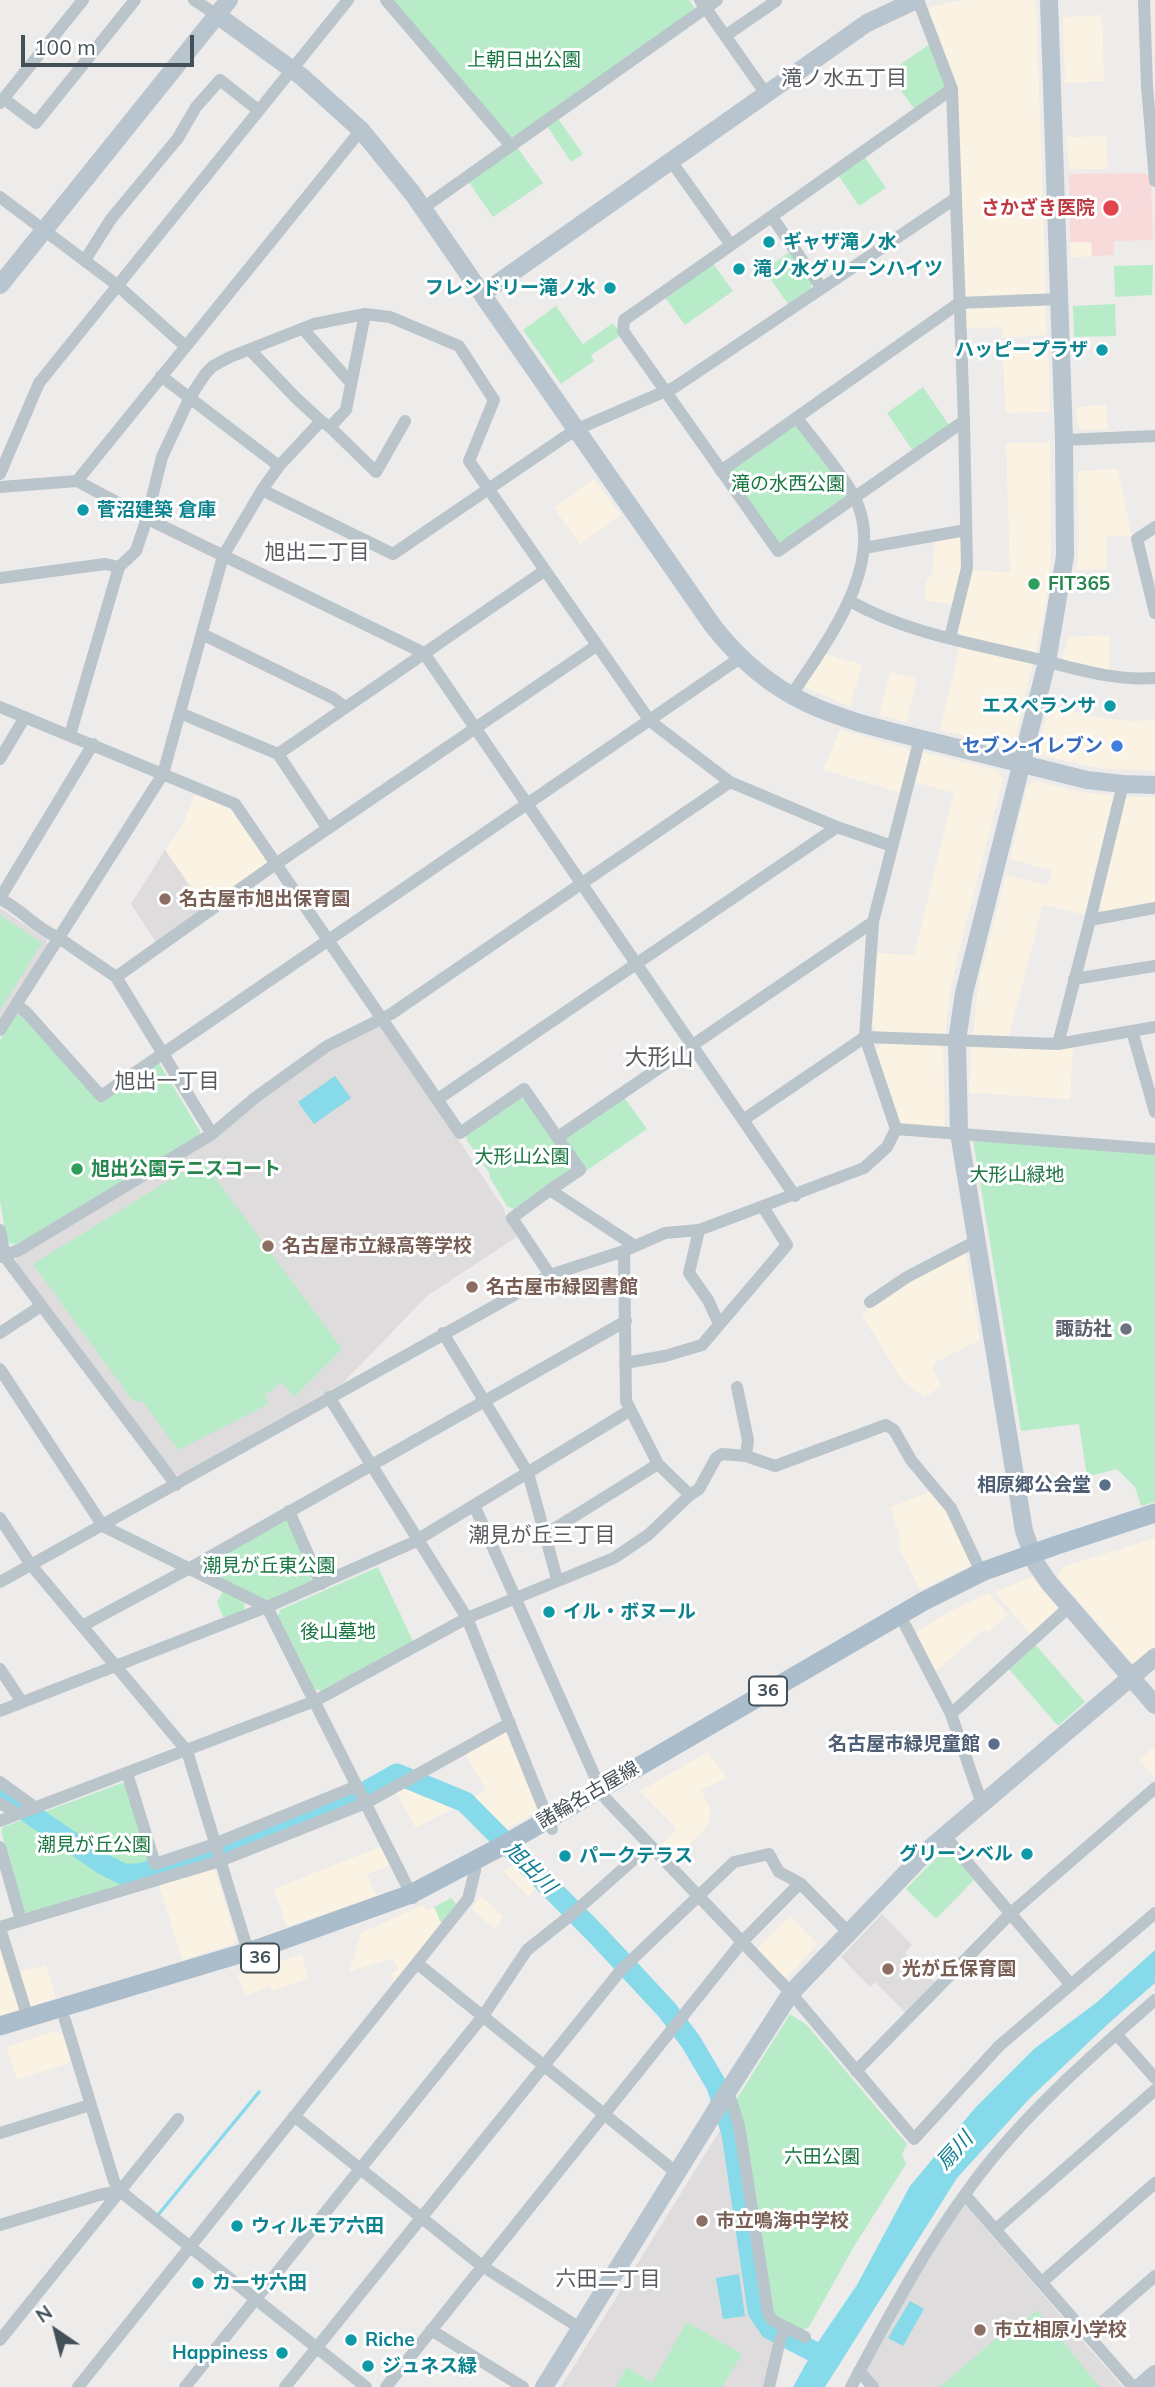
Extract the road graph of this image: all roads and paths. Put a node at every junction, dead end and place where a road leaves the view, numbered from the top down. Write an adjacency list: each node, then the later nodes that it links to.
1 (83, 0): 19 (street)
2 (135, 0): 19 (street)
3 (194, 0): 13 (street)
4 (229, 0): 13 (street)
5 (348, 0): 15 (street)
6 (386, 0): 22 (street)
7 (717, 0): 12 (street)
8 (917, 0): 17 (street); 18 (street)
9 (1049, 0): 37 (street)
10 (1143, 0): 16 (street)
11 (776, 1): 14 (street)
12 (703, 4): 14 (street); 22 (street)
13 (217, 15): 15 (street); 30 (street)
14 (725, 36): 18 (street)
15 (291, 70): 20 (street); 21 (street)
16 (1151, 86): 24 (street)
17 (952, 89): 27 (street); 29 (street)
18 (766, 94): 23 (street)
19 (3, 96)
20 (258, 110): 32 (street); 34 (street)
21 (361, 130): 28 (street); 41 (street)
22 (511, 146): 28 (street)
23 (671, 161): 31 (street); 36 (street)
24 (1155, 172): 25 (street)
25 (1155, 181)
26 (0, 197): 30 (street)
27 (956, 198): 35 (street); 38 (street)
28 (423, 208): 36 (street)
29 (772, 217): 31 (street); 35 (street)
30 (45, 230): 32 (street); 33 (street)
31 (731, 245): 45 (street)
32 (85, 260): 34 (street)
33 (0, 285)
34 (117, 285): 41 (street); 56 (street)
35 (821, 287): 45 (street)
36 (482, 294): 51 (street)
37 (1058, 299): 38 (street); 53 (street)
38 (959, 303): 47 (street); 49 (street)
39 (365, 314): 40 (street); 44 (street); 59 (street)
40 (303, 329): 42 (street); 44 (street)
41 (185, 346): 43 (street)
42 (250, 350): 46 (street); 50 (street)
43 (161, 376): 46 (street); 57 (street)
44 (351, 383): 50 (street)
45 (666, 391): 51 (street); 55 (street)
46 (190, 397): 54 (street); 62 (street)
47 (797, 418): 55 (street); 61 (street)
48 (405, 421): 50 (street)
49 (964, 421): 61 (street); 64 (street)
50 (325, 424): 54 (street)
51 (575, 430): 59 (street); 76 (street)
52 (1155, 436): 53 (street)
53 (1064, 440): 77 (street)
54 (279, 466): 60 (street)
55 (721, 471): 61 (street)
56 (0, 474)
57 (77, 481): 58 (street); 62 (street)
58 (0, 487)
59 (487, 489): 60 (street); 68 (street)
60 (262, 490): 66 (street)
61 (854, 497): 65 (street)
62 (147, 518): 66 (street); 67 (street)
63 (1155, 527): 71 (street)
64 (966, 530): 65 (street); 73 (street)
65 (864, 548): 70 (street)
66 (223, 555): 72 (street); 75 (street)
67 (119, 567): 69 (street); 86 (street)
68 (544, 571): 74 (street); 75 (street)
69 (0, 578)
70 (850, 601): 73 (street); 79 (street)
71 (1155, 613)
72 (202, 634): 81 (street); 82 (street)
73 (950, 638): 77 (street)
74 (596, 646): 84 (street); 85 (street)
75 (424, 653): 81 (street); 85 (street)
76 (740, 658): 79 (street); 84 (street)
77 (1047, 662): 78 (street); 91 (street)
78 (1155, 678)
79 (791, 696): 87 (street)
80 (0, 706): 83 (street)
81 (345, 707): 89 (street)
82 (180, 713): 89 (street); 92 (street)
83 (25, 717): 86 (street); 90 (street)
84 (650, 721): 93 (street); 96 (street)
85 (475, 729): 96 (street); 98 (street)
86 (71, 735): 88 (street)
87 (920, 738): 91 (street); 99 (street)
88 (93, 744): 92 (street); 102 (street)
89 (278, 754): 98 (street)
90 (0, 760)
91 (1021, 764): 94 (street); 118 (street)
92 (163, 774): 100 (street); 106 (street)
93 (730, 782): 97 (street); 101 (street)
94 (1124, 785): 95 (street); 104 (street)
95 (1155, 785)
96 (527, 805): 101 (street); 107 (street)
97 (837, 827): 99 (street); 108 (street)
98 (328, 829): 100 (street)
99 (892, 846): 105 (street)
100 (276, 865): 107 (street); 110 (street)
101 (582, 883): 108 (street); 113 (street)
102 (0, 898): 106 (street)
103 (1155, 908): 104 (street)
104 (1090, 920): 111 (street)
105 (873, 922): 117 (street); 119 (street)
106 (59, 938): 110 (street); 112 (street)
107 (329, 941): 113 (street); 121 (street)
108 (636, 964): 119 (street); 122 (street)
109 (1155, 966): 111 (street)
110 (116, 977): 121 (street)
111 (1074, 979): 120 (street)
112 (16, 1005): 115 (street); 121 (street)
113 (383, 1019): 122 (street); 127 (street)
114 (1155, 1027): 116 (street)
115 (0, 1030)
116 (1132, 1031): 120 (street); 123 (street)
117 (865, 1037): 118 (street); 124 (street); 125 (street)
118 (957, 1041): 120 (street); 126 (street)
119 (691, 1044): 124 (street); 128 (street)
120 (1058, 1044)
121 (163, 1054): 127 (street)
122 (438, 1098): 128 (street)
123 (1155, 1112)
124 (743, 1120): 131 (street)
125 (897, 1129): 126 (street); 131 (street)
126 (959, 1133): 129 (street); 135 (street)
127 (212, 1135): 137 (street)
128 (558, 1137): 130 (street)
129 (1155, 1149)
130 (550, 1190): 136 (street); 138 (street)
131 (795, 1196): 132 (street)
132 (763, 1207): 134 (street); 142 (street)
133 (0, 1230): 137 (street)
134 (699, 1230): 136 (street); 142 (street)
135 (976, 1241): 139 (street); 165 (street)
136 (629, 1249): 138 (street); 141 (street)
137 (2, 1257): 140 (street)
138 (550, 1275): 144 (street)
139 (870, 1303)
140 (41, 1306): 143 (street); 155 (street)
141 (626, 1321): 145 (street); 149 (street)
142 (719, 1324): 145 (street)
143 (0, 1333)
144 (443, 1333): 148 (street); 149 (street)
145 (625, 1363): 150 (street)
146 (0, 1369): 161 (street)
147 (737, 1387): 151 (street)
148 (329, 1397): 153 (street); 155 (street)
149 (484, 1401): 153 (street); 154 (street)
150 (629, 1411): 152 (street); 154 (street)
151 (746, 1456): 156 (street); 168 (street)
152 (658, 1464): 156 (street); 163 (street)
153 (373, 1465): 158 (street); 164 (street)
154 (528, 1473): 157 (street); 163 (street)
155 (176, 1485): 161 (street)
156 (690, 1495): 169 (street)
157 (474, 1505): 164 (street); 172 (street)
158 (289, 1511): 167 (street); 171 (street)
159 (1155, 1513): 165 (main road, 諸輪名古屋線 / 36)
160 (0, 1518): 166 (street)
161 (103, 1526): 166 (street); 167 (street)
162 (1155, 1526): 165 (main road, 諸輪名古屋線 / 36)
163 (545, 1533): 169 (street)
164 (419, 1539): 171 (street); 175 (street)
165 (1033, 1559): 168 (main road, 諸輪名古屋線 / 36); 174 (street); 176 (main road, 諸輪名古屋線 / 36)
166 (31, 1565): 170 (street); 177 (street)
167 (190, 1568): 173 (street); 177 (street)
168 (981, 1572): 192 (main road, 諸輪名古屋線 / 36)
169 (557, 1579): 172 (street)
170 (0, 1582)
171 (321, 1584): 173 (street)
172 (515, 1598): 175 (street); 192 (street)
173 (267, 1607): 179 (street); 182 (street)
174 (1069, 1607): 181 (street); 186 (street)
175 (467, 1618): 182 (street); 187 (street)
176 (905, 1625): 186 (street); 192 (main road, 諸輪名古屋線 / 36)
177 (82, 1626): 179 (street)
178 (1155, 1657): 181 (street)
179 (115, 1667): 183 (street); 188 (street)
180 (0, 1669): 183 (street)
181 (1131, 1677): 184 (street); 195 (street)
182 (315, 1701): 188 (street); 193 (street)
183 (22, 1702): 185 (street)
184 (1155, 1705)
185 (0, 1711)
186 (951, 1714): 195 (street)
187 (510, 1723): 193 (street); 198 (street)
188 (187, 1751): 189 (street); 202 (street)
189 (127, 1773): 196 (street); 202 (street)
190 (0, 1782): 196 (street)
191 (1155, 1788): 207 (street)
192 (603, 1793): 198 (main road, 諸輪名古屋線 / 36); 200 (street)
193 (361, 1794): 202 (street); 202 (street); 205 (street)
194 (0, 1803): 196 (street)
195 (982, 1804): 199 (street)
196 (27, 1811): 197 (street)
197 (0, 1821)
198 (550, 1823): 203 (main road, 諸輪名古屋線 / 36)
199 (944, 1835): 207 (street); 211 (street)
200 (649, 1846): 206 (street); 218 (street)
201 (0, 1847): 209 (street)
202 (217, 1852): 209 (street); 213 (street)
203 (474, 1866): 205 (main road, 諸輪名古屋線 / 36); 214 (street)
204 (800, 1883): 206 (street); 211 (street); 212 (street)
205 (412, 1897): 213 (main road, 諸輪名古屋線 / 36)
206 (699, 1897): 212 (street); 224 (street)
207 (1011, 1913): 215 (street); 225 (street)
208 (1155, 1913): 215 (street)
209 (21, 1920): 210 (street)
210 (0, 1928): 219 (street)
211 (848, 1931): 216 (street)
212 (742, 1942): 216 (street); 230 (street)
213 (250, 1956): 219 (main road, 諸輪名古屋線 / 36); 220 (main road, 諸輪名古屋線 / 36)
214 (418, 1964): 218 (street); 231 (street)
215 (1071, 1985): 225 (street)
216 (791, 1993): 225 (street); 228 (street)
217 (1155, 2000): 222 (street)
218 (483, 2016): 224 (street); 234 (street)
219 (28, 2018): 221 (main road, 諸輪名古屋線 / 36)
220 (65, 2020): 223 (main road, 諸輪名古屋線 / 36); 229 (street)
221 (0, 2026)
222 (1117, 2035): 226 (street); 238 (street)
223 (0, 2039)
224 (544, 2065): 230 (street); 239 (street)
225 (856, 2071)
226 (1155, 2078)
227 (1155, 2090): 241 (street)
228 (724, 2097): 235 (street); 249 (street)
229 (90, 2105): 233 (street); 237 (street)
230 (604, 2114): 235 (street); 243 (street)
231 (294, 2116): 234 (street); 242 (street)
232 (178, 2119): 237 (street)
233 (0, 2133)
234 (360, 2169): 239 (street); 246 (street)
235 (677, 2173): 247 (street)
236 (1155, 2183): 245 (street)
237 (120, 2191): 240 (street); 242 (street); 252 (street)
238 (965, 2195): 241 (street); 254 (street)
239 (421, 2218): 243 (street); 253 (street)
240 (0, 2225)
241 (996, 2230): 245 (street)
242 (190, 2246): 246 (street); 256 (street)
243 (482, 2266): 247 (street); 248 (street)
244 (1155, 2276): 250 (street)
245 (1042, 2283): 250 (street)
246 (256, 2298): 253 (street); 257 (street)
247 (580, 2328): 262 (street)
248 (432, 2330): 260 (street); 261 (street)
249 (784, 2333): 251 (street); 263 (street)
250 (1087, 2335): 266 (street)
251 (806, 2337)
252 (0, 2340)
253 (316, 2347): 258 (street); 259 (street)
254 (859, 2371): 264 (street); 265 (street)
255 (1155, 2374): 267 (street)
256 (78, 2387)
257 (186, 2387)
258 (285, 2387)
259 (366, 2387)
260 (386, 2387)
261 (523, 2387)
262 (544, 2387)
263 (769, 2387)
264 (851, 2387)
265 (873, 2387)
266 (1133, 2387)
267 (1140, 2387)

